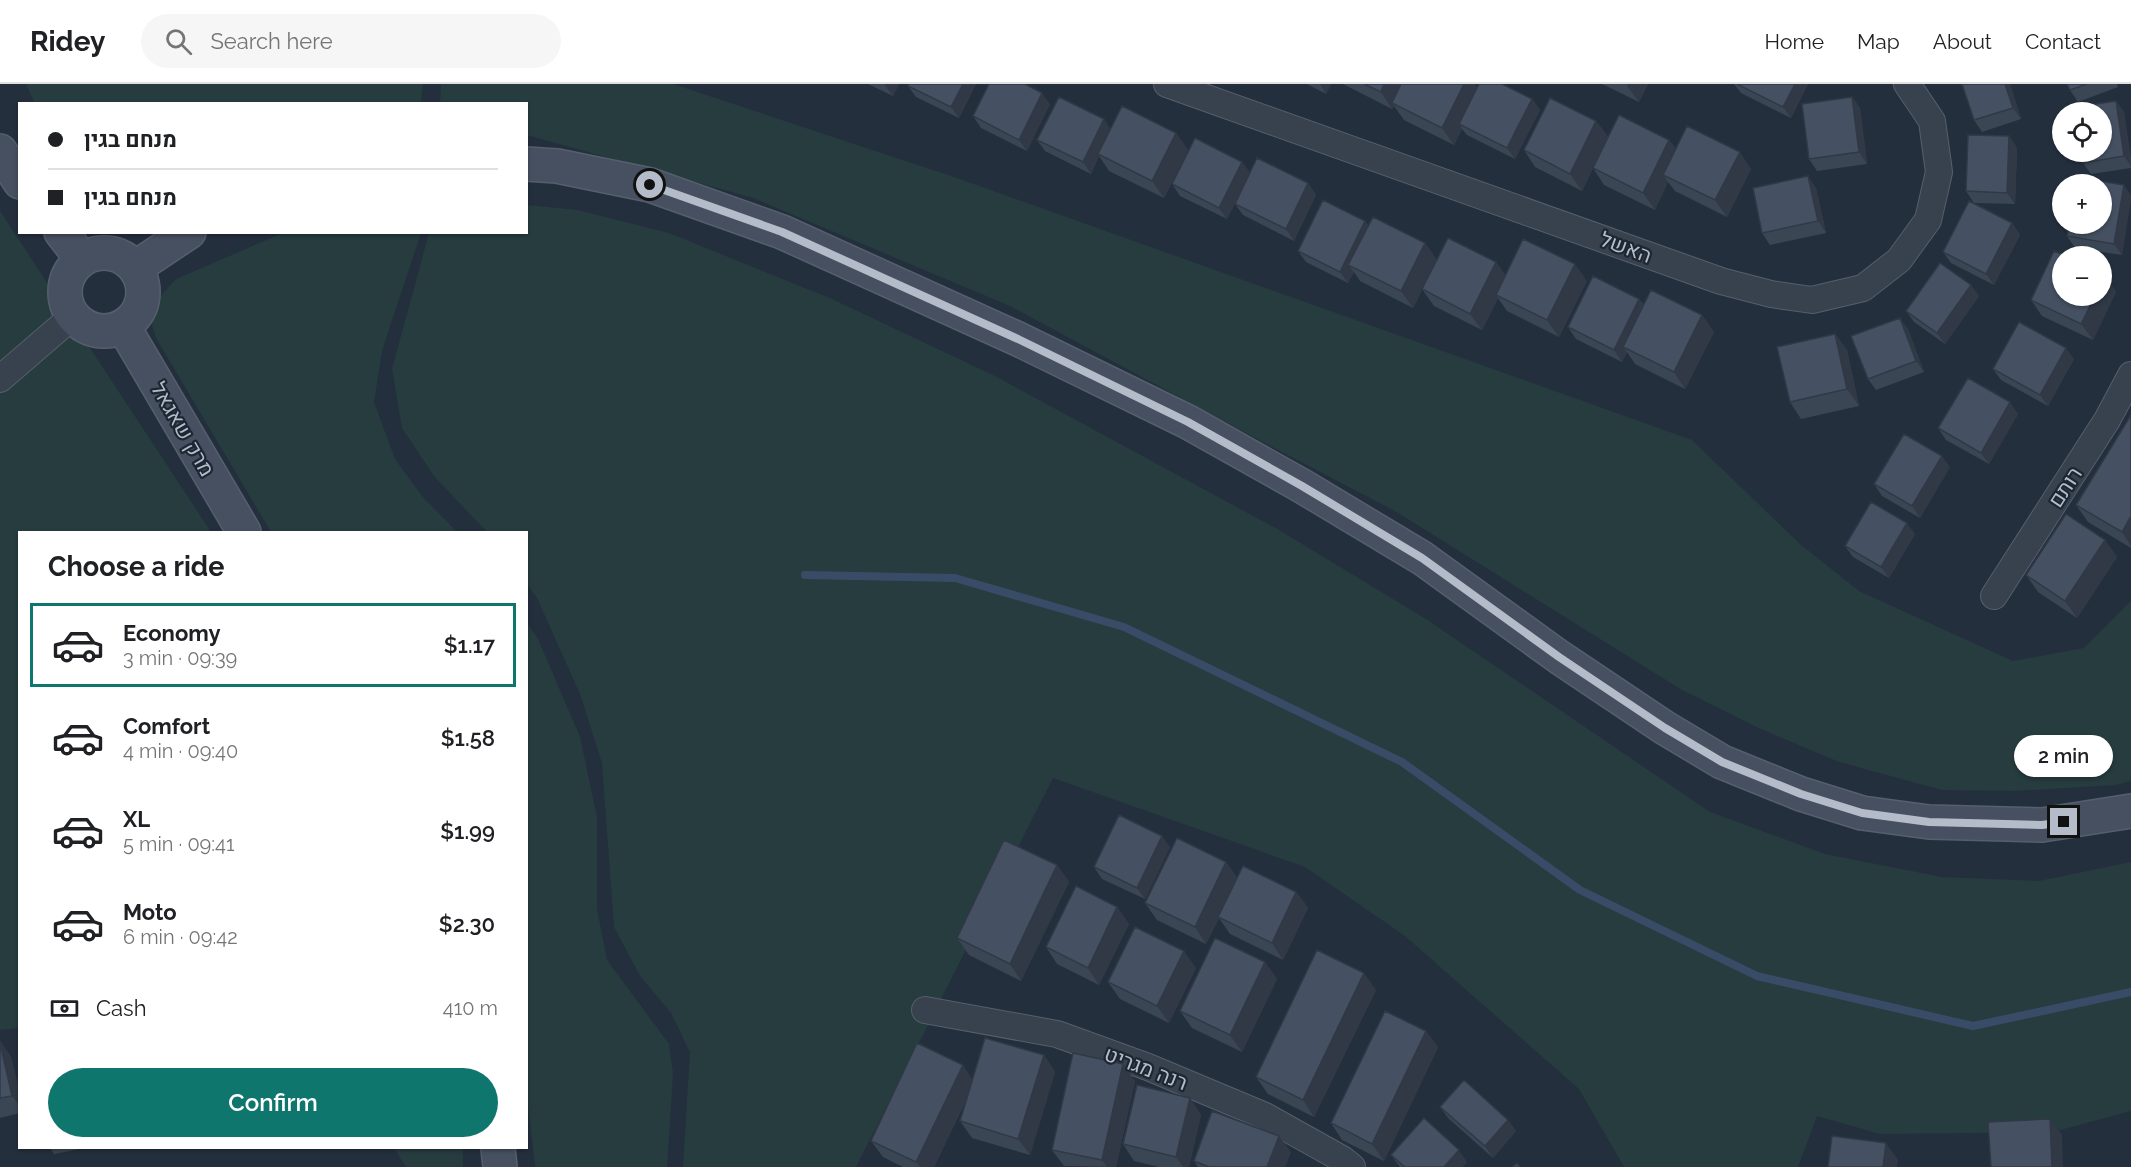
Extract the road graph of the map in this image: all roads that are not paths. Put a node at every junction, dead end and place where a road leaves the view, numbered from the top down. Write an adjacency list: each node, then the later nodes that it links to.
1 (1167, 84): 2 (street, האשל)
2 (1907, 84)
3 (0, 151): 5 (street)
4 (528, 164): 16 (street)
5 (18, 179)
6 (63, 234): 8 (street)
7 (186, 234): 9 (street)
8 (82, 259): 9 (street); 10 (street)
9 (135, 268): 11 (street)
10 (73, 316): 11 (street); 13 (street)
11 (123, 326): 14 (street, מרק שאגאל)
12 (2131, 375): 15 (street, רותם)
13 (0, 379)
14 (243, 531)
15 (1994, 596)
16 (2131, 811)
17 (925, 1010): 20 (street, רנה מגריט)
18 (498, 1149): 19 (street)
19 (501, 1167)
20 (1352, 1167)

